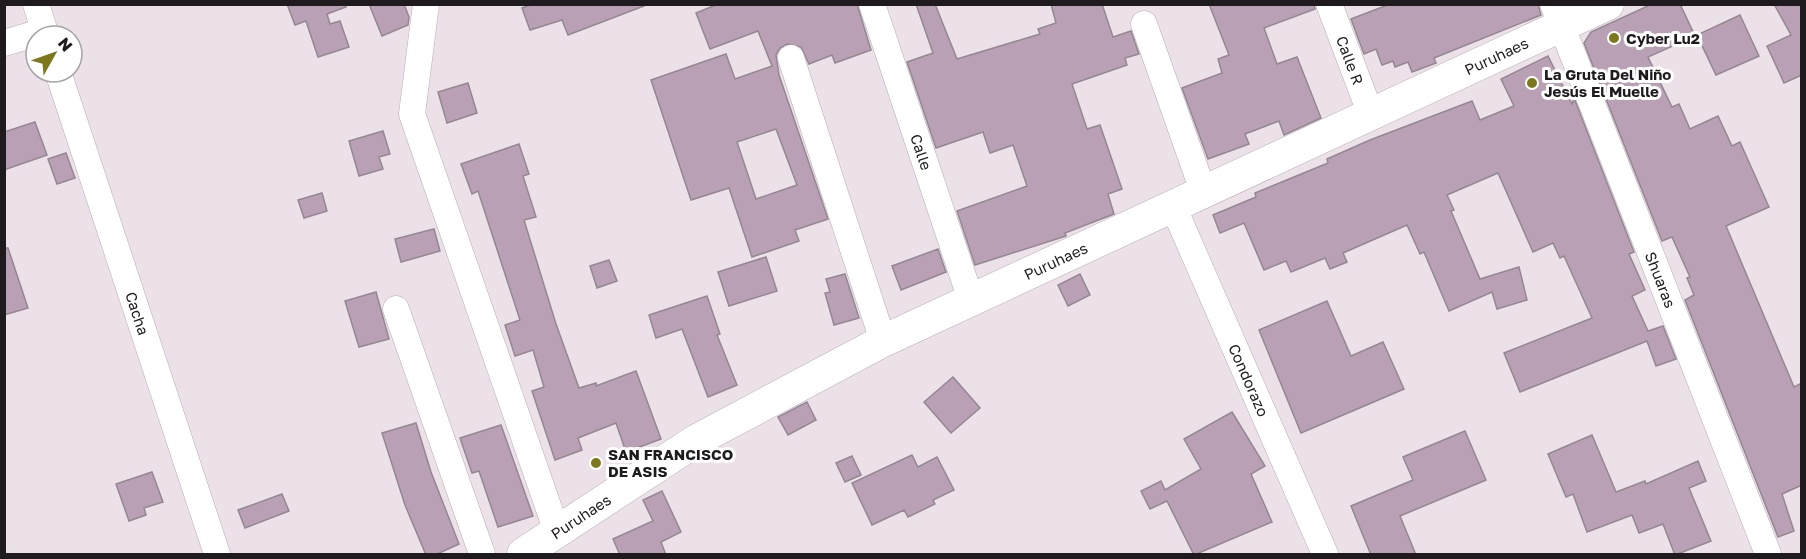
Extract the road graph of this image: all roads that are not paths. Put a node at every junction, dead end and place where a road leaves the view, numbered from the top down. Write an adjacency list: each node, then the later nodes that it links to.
1 (36, 4): 7 (street)
2 (426, 4): 19 (street)
3 (872, 4): 16 (street, Calle)
4 (1329, 4): 13 (street, Calle R)
5 (1608, 4): 6 (street, Puruhaes)
6 (1557, 16): 13 (street, Puruhaes); 24 (street, Shuaras)
7 (43, 24)
8 (1144, 24): 14 (street)
9 (24, 39): 10 (street)
10 (4, 43)
11 (791, 58): 18 (street)
12 (62, 84): 20 (street, Cacha)
13 (1371, 115): 14 (street, Puruhaes)
14 (1203, 191): 15 (street, Puruhaes)
15 (1173, 206): 16 (street, Puruhaes); 23 (street, Condorazo)
16 (971, 300): 18 (street, Puruhaes)
17 (396, 309): 21 (street)
18 (883, 341): 19 (street, Puruhaes)
19 (557, 532): 22 (street, Puruhaes)
20 (217, 555)
21 (482, 555)
22 (523, 555)
23 (1325, 555)
24 (1768, 555)

